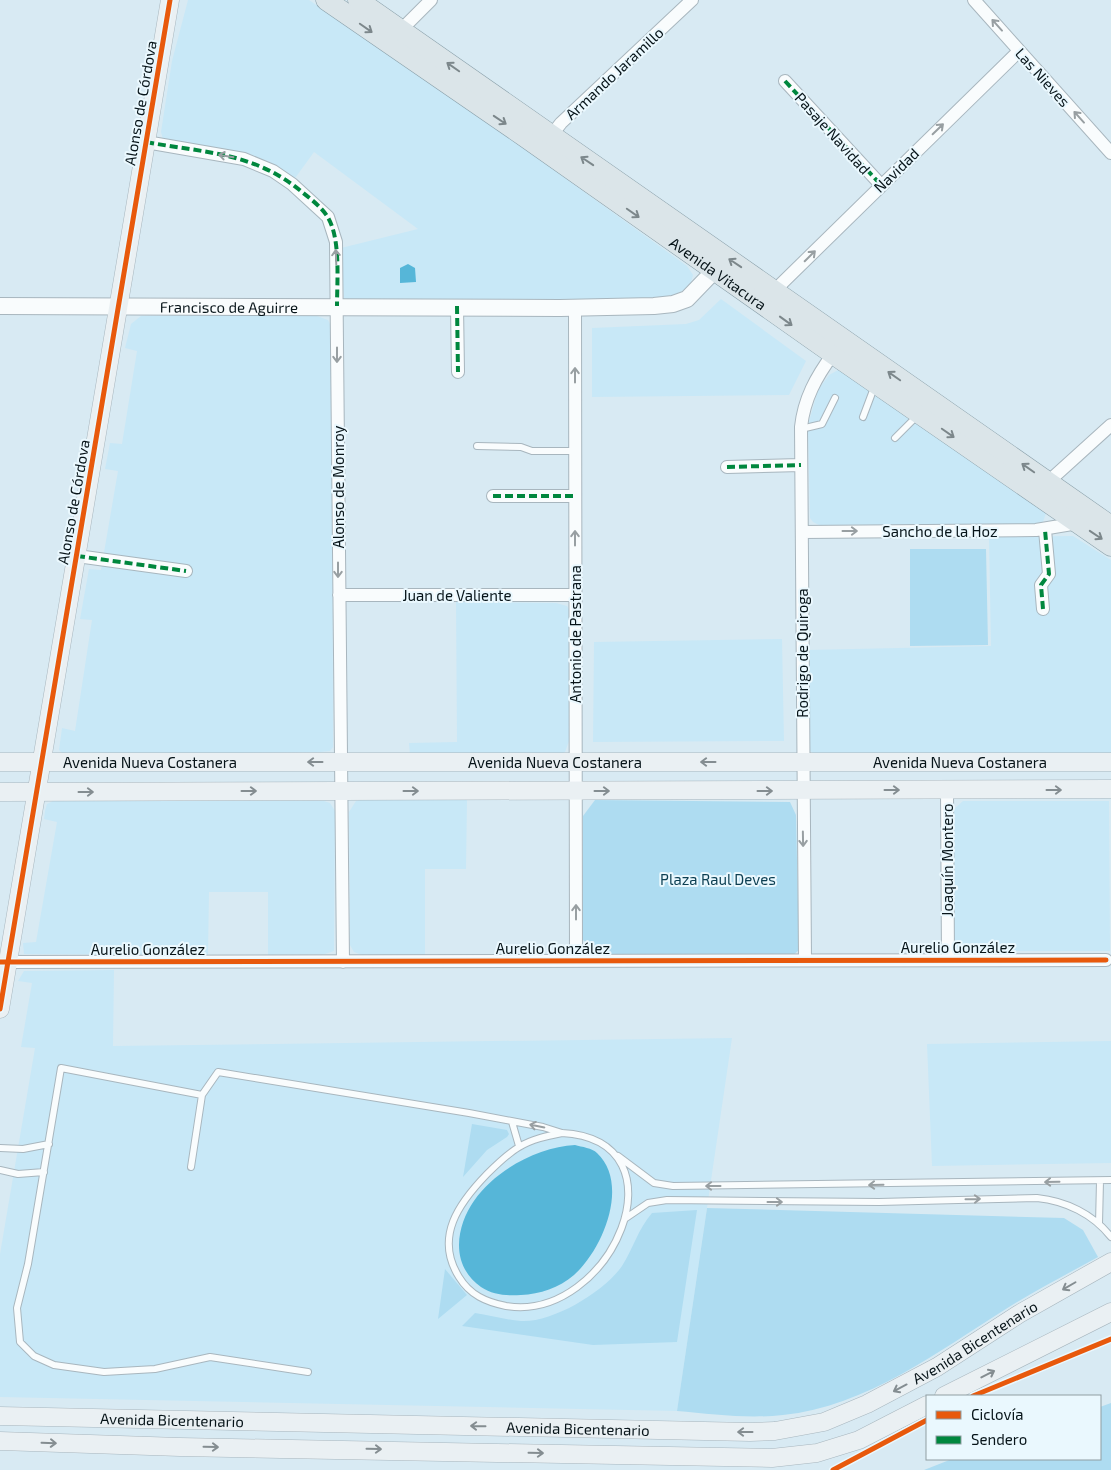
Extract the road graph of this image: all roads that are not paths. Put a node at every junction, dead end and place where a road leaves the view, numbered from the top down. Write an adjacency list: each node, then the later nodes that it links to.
1 (170, 0): 10 (main road, Alonso de Córdova)
2 (326, 0): 11 (main road, Avenida Vitacura, one-way to 11)
3 (358, 0): 7 (main road, Avenida Vitacura)
4 (431, 0): 7 (street)
5 (692, 0): 11 (street, Armando Jaramillo)
6 (978, 2): 8 (street, Las Nieves, one-way to 6)
7 (401, 30): 11 (main road, Avenida Vitacura, one-way to 7)
8 (1019, 51): 12 (street, Las Nieves, one-way to 8); 13 (street, Navidad, one-way to 8)
9 (785, 81): 13 (street, Pasaje Navidad)
10 (146, 142): 17 (main road, Alonso de Córdova); 19 (street, Alonso de Monroy, one-way to 10)
11 (548, 144): 14 (main road, Avenida Vitacura, one-way to 14); 15 (main road, Avenida Vitacura, one-way to 11)
12 (1111, 153)
13 (880, 185): 15 (street, Navidad, one-way to 13)
14 (714, 271): 16 (main road, Avenida Vitacura); 21 (street, Francisco de Aguirre)
15 (775, 290): 16 (main road); 35 (main road, Avenida Vitacura, one-way to 15)
16 (746, 293): 22 (main road, Avenida Vitacura, one-way to 22)
17 (118, 305): 18 (street, Francisco de Aguirre); 19 (street, Francisco de Aguirre); 43 (main road, Alonso de Córdova)
18 (0, 306)
19 (337, 306): 20 (street, Francisco de Aguirre); 45 (street, Alonso de Monroy, one-way to 45)
20 (458, 306): 21 (street, Francisco de Aguirre); 23 (street)
21 (575, 308): 32 (street, Antonio de Pastrana, one-way to 21)
22 (832, 354): 24 (main road, Avenida Vitacura); 29 (street, Rodrigo de Quiroga)
23 (458, 372)
24 (876, 384): 26 (main road, Avenida Vitacura); 27 (lane)
25 (835, 398): 29 (lane)
26 (920, 414): 30 (lane); 38 (main road, Avenida Vitacura, one-way to 38)
27 (863, 417)
28 (1111, 425): 35 (street)
29 (801, 429): 33 (street, Rodrigo de Quiroga)
30 (895, 438)
31 (477, 446): 32 (lane)
32 (575, 451): 37 (street, Antonio de Pastrana)
33 (801, 465): 34 (street); 41 (street, Rodrigo de Quiroga)
34 (726, 467)
35 (1048, 482): 39 (main road, Avenida Vitacura)
36 (493, 496): 37 (street)
37 (575, 496): 46 (street, Antonio de Pastrana, one-way to 37)
38 (1078, 523): 40 (street, Sancho de la Hoz); 42 (main road, Avenida Vitacura, one-way to 42)
39 (1111, 526)
40 (1045, 530): 41 (street, Sancho de la Hoz, one-way to 40); 47 (street)
41 (802, 532): 52 (street, Rodrigo de Quiroga)
42 (1111, 546)
43 (77, 556): 44 (street); 49 (main road, Alonso de Córdova)
44 (186, 571)
45 (338, 595): 46 (street, Juan de Valiente); 50 (street, Alonso de Monroy)
46 (575, 595): 51 (street, Antonio de Pastrana)
47 (1043, 609)
48 (0, 762): 49 (main road, Avenida Nueva Costanera)
49 (42, 762): 50 (main road, Avenida Nueva Costanera, one-way to 49); 60 (main road, Alonso de Córdova)
50 (340, 762): 51 (main road, Avenida Nueva Costanera); 57 (street, Alonso de Monroy)
51 (576, 762): 52 (main road, Avenida Nueva Costanera, one-way to 51); 58 (street, Antonio de Pastrana)
52 (802, 762): 53 (main road, Avenida Nueva Costanera); 55 (street, Rodrigo de Quiroga)
53 (1111, 762)
54 (1111, 789): 56 (main road, Avenida Nueva Costanera, one-way to 54)
55 (802, 790): 56 (main road, Avenida Nueva Costanera, one-way to 56); 58 (main road, Avenida Nueva Costanera, one-way to 55); 61 (street, Rodrigo de Quiroga, one-way to 61)
56 (947, 790): 62 (street, Joaquín Montero)
57 (340, 791): 58 (main road, Avenida Nueva Costanera, one-way to 58); 60 (main road, Avenida Nueva Costanera, one-way to 57); 66 (street, Alonso de Monroy)
58 (576, 791): 64 (street, Antonio de Pastrana, one-way to 58)
59 (0, 792): 60 (main road, Avenida Nueva Costanera)
60 (38, 792): 65 (main road, Alonso de Córdova)
61 (805, 960): 62 (street, Aurelio González); 64 (street, Aurelio González)
62 (948, 960): 63 (street, Aurelio González)
63 (1106, 960)
64 (576, 961): 66 (street, Aurelio González)
65 (4, 962): 66 (street, Aurelio González); 67 (main road, Alonso de Córdova)
66 (343, 962)
67 (0, 1009)
68 (202, 1095): 69 (lane); 71 (lane); 75 (lane)
69 (512, 1122): 70 (lane, one-way to 69); 72 (lane)
70 (562, 1133): 72 (lane); 74 (lane)
71 (49, 1144): 73 (lane); 77 (lane)
72 (519, 1146): 80 (lane)
73 (0, 1148)
74 (616, 1156): 79 (lane, one-way to 74); 80 (lane)
75 (191, 1167)
76 (0, 1170): 77 (lane)
77 (44, 1172): 85 (lane)
78 (1111, 1180): 79 (lane)
79 (1100, 1181): 81 (lane)
80 (626, 1218): 81 (lane, one-way to 81)
81 (1099, 1224): 82 (lane)
82 (1111, 1237)
83 (1111, 1262): 88 (main road, Avenida Bicentenario, one-way to 88)
84 (1111, 1312): 86 (main road, Avenida Bicentenario, one-way to 84)
85 (308, 1372)
86 (946, 1395)
87 (926, 1406): 89 (main road, Avenida Bicentenario, one-way to 87)
88 (0, 1416)
89 (0, 1441)

